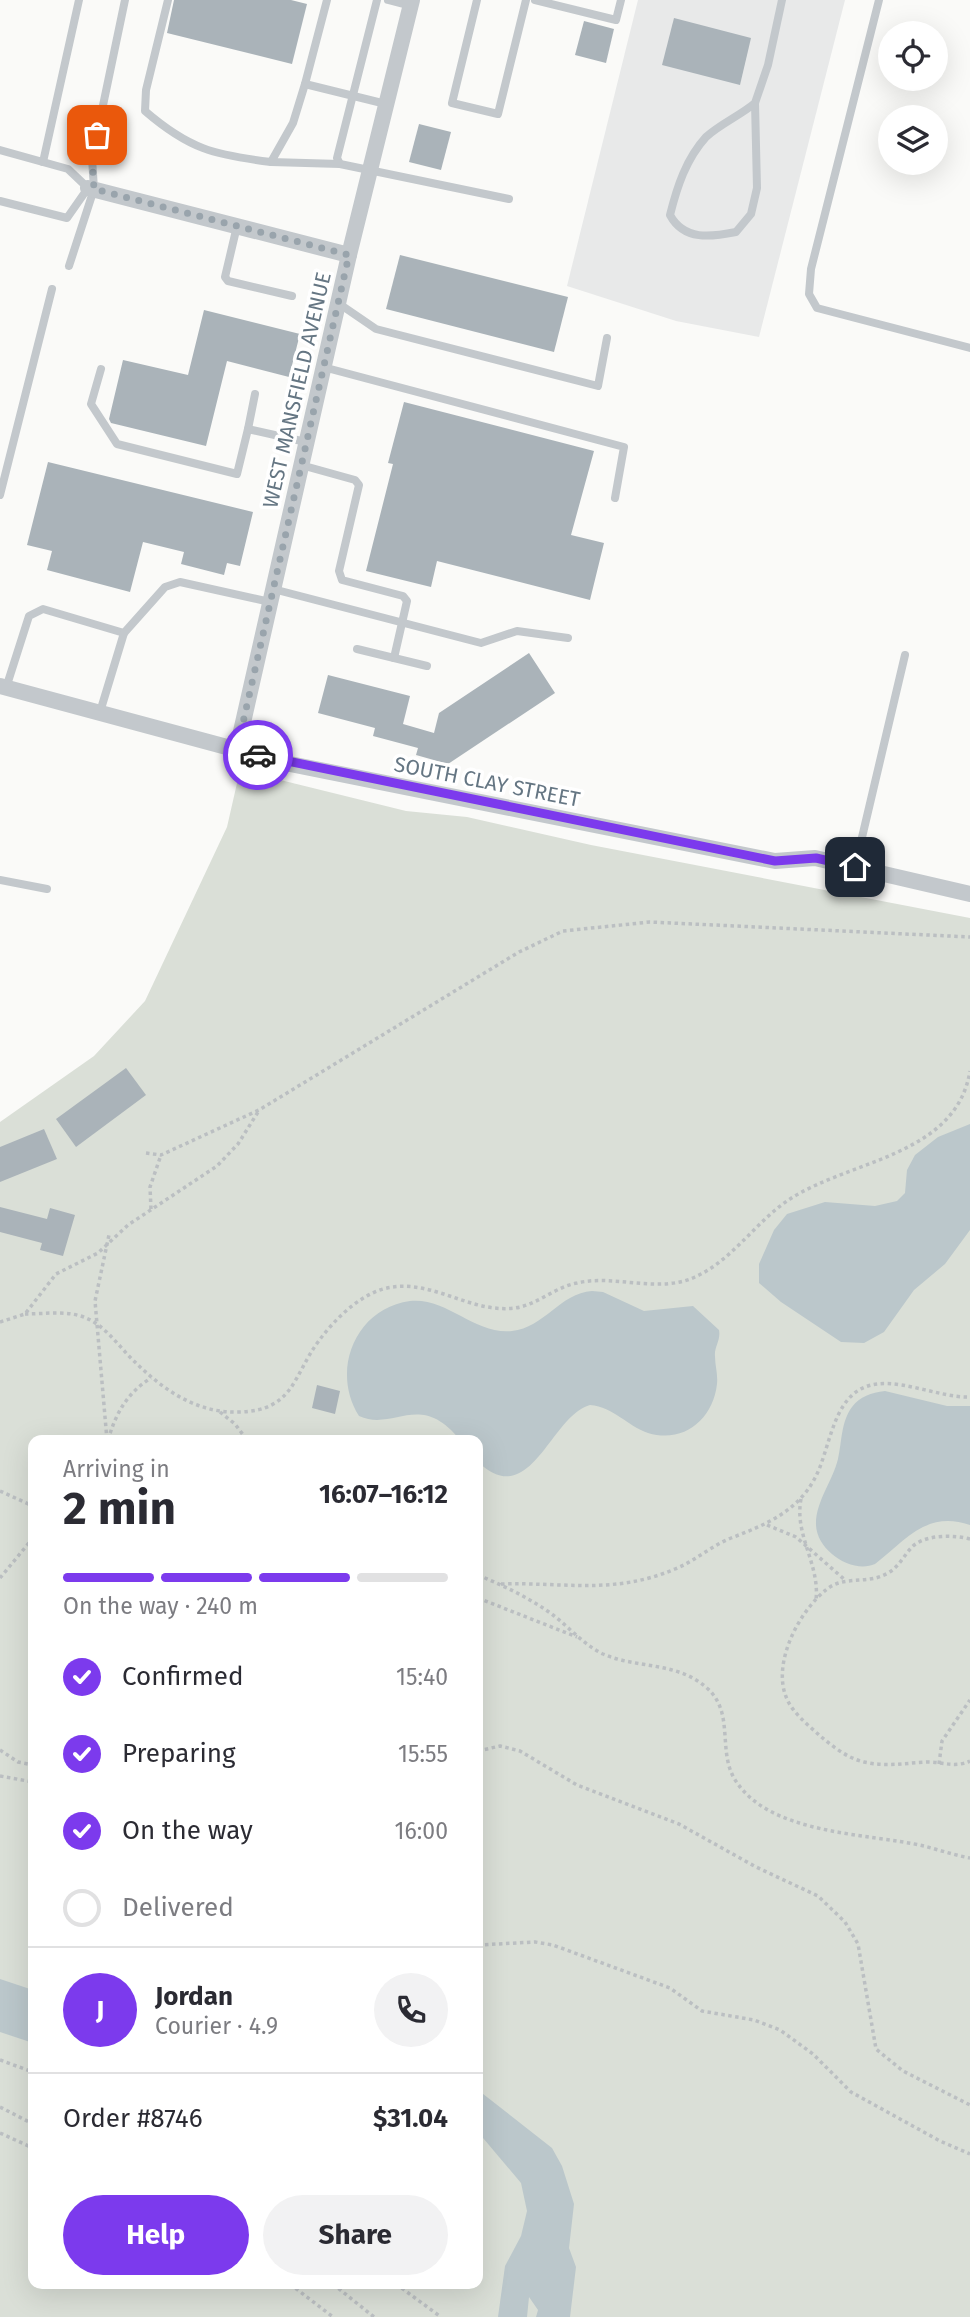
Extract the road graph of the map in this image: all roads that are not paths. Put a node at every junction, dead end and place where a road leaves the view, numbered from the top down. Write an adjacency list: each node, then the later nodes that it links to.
1 (79, 0): 19 (lane)
2 (125, 0): 23 (lane)
3 (169, 0): 20 (lane)
4 (327, 0): 14 (lane)
5 (377, 0): 15 (lane)
6 (388, 0): 13 (lane)
7 (477, 0): 8 (lane)
8 (526, 0)
9 (535, 0): 10 (lane)
10 (621, 0)
11 (782, 0): 16 (lane)
12 (879, 0): 33 (lane)
13 (411, 3): 17 (street, WEST MANSFIELD AVENUE)
14 (304, 84): 15 (lane); 20 (lane)
15 (353, 95): 17 (lane); 21 (lane)
16 (755, 103): 16 (lane)
17 (386, 104): 22 (street, WEST MANSFIELD AVENUE)
18 (0, 150): 19 (lane)
19 (43, 162): 23 (lane)
20 (271, 162): 21 (lane)
21 (340, 164): 22 (lane)
22 (370, 169): 24 (lane); 27 (street, WEST MANSFIELD AVENUE)
23 (91, 189): 25 (lane); 26 (street); 28 (lane)
24 (509, 199)
25 (0, 201)
26 (237, 226): 27 (street); 30 (lane)
27 (349, 255): 31 (street, WEST MANSFIELD AVENUE)
28 (69, 266)
29 (52, 289): 40 (lane)
30 (292, 296)
31 (338, 303): 32 (lane); 34 (street, WEST MANSFIELD AVENUE)
32 (607, 338)
33 (970, 348)
34 (323, 367): 38 (street, WEST MANSFIELD AVENUE); 41 (lane)
35 (101, 369): 37 (lane)
36 (256, 394): 37 (lane)
37 (248, 429): 38 (lane)
38 (306, 442): 39 (street, WEST MANSFIELD AVENUE)
39 (301, 465): 42 (street, WEST MANSFIELD AVENUE); 43 (lane)
40 (0, 495)
41 (615, 498)
42 (272, 596): 43 (lane); 44 (lane); 52 (street, WEST MANSFIELD AVENUE)
43 (402, 623): 45 (lane); 48 (lane)
44 (124, 633): 50 (lane); 51 (lane)
45 (568, 638)
46 (357, 649): 48 (lane)
47 (905, 655): 53 (lane)
48 (394, 658): 49 (lane)
49 (427, 666)
50 (3, 687): 51 (street, SOUTH CLAY STREET)
51 (100, 712): 52 (street, SOUTH CLAY STREET)
52 (237, 749): 53 (street, SOUTH CLAY STREET)
53 (855, 867): 56 (street, SOUTH CLAY STREET)
54 (0, 880): 55 (lane)
55 (47, 889)
56 (970, 894)

